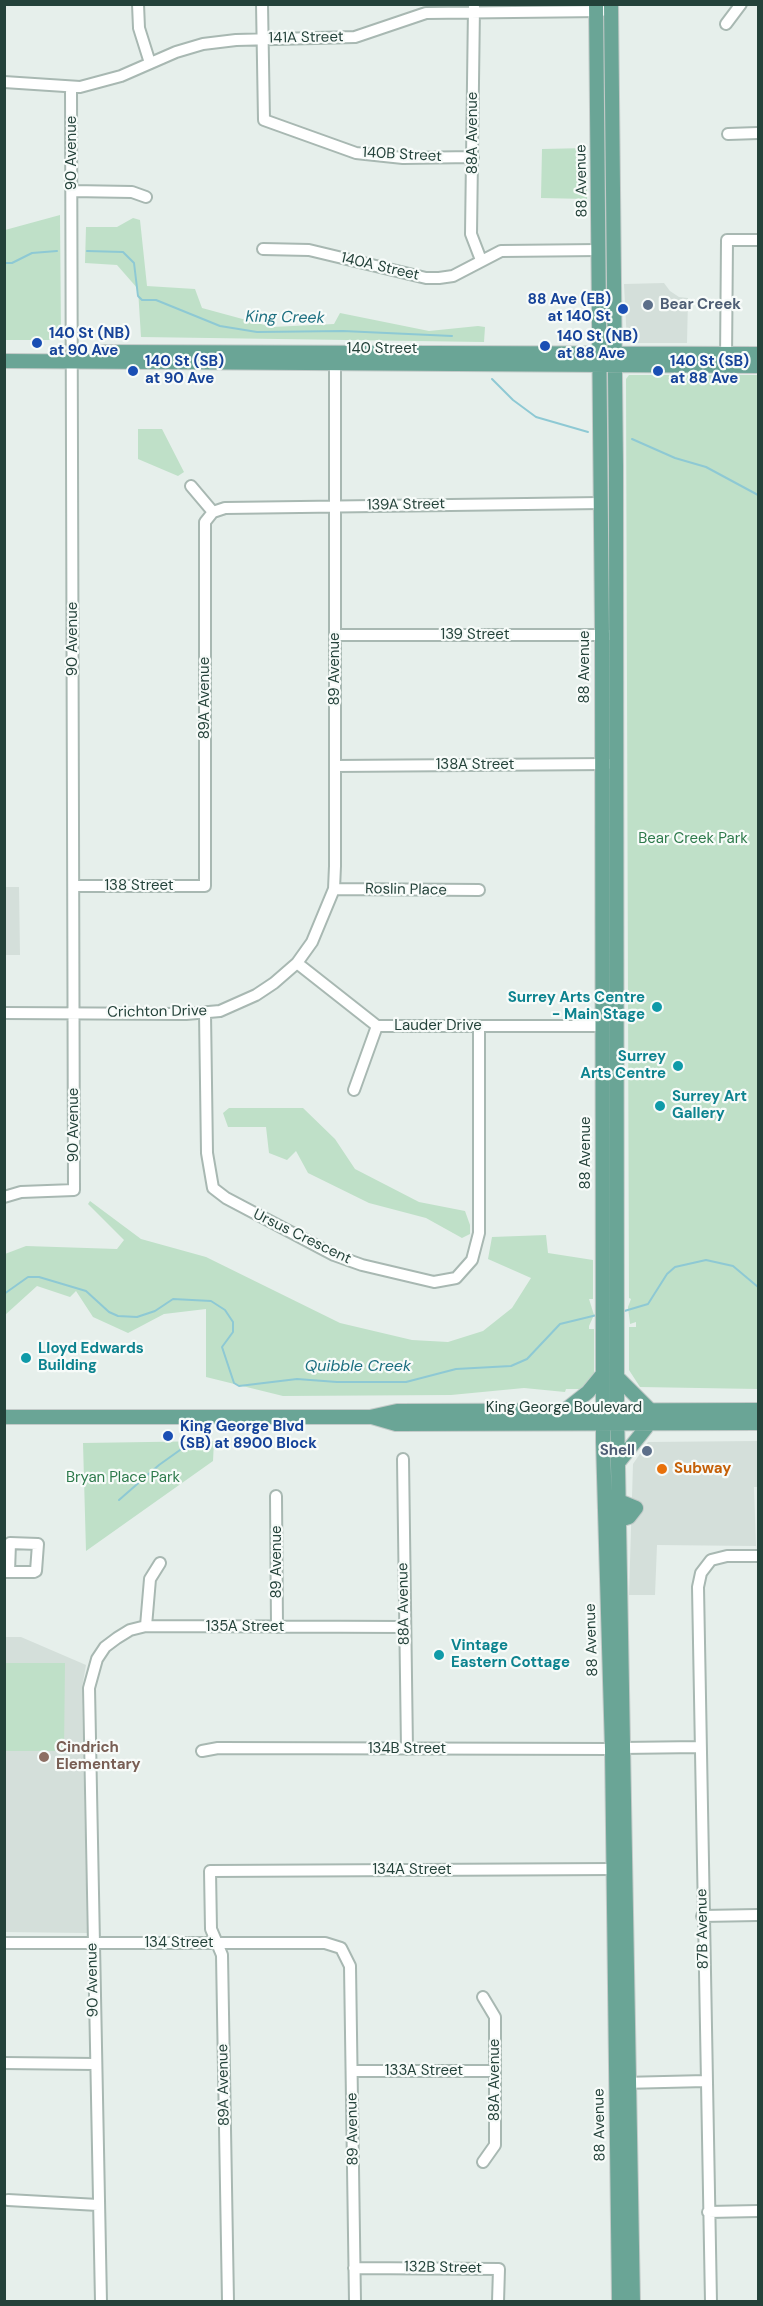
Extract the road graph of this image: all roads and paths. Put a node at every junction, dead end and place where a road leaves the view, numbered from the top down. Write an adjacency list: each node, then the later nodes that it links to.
1 (138, 4): 9 (street)
2 (262, 4): 8 (street)
3 (741, 4): 7 (street)
4 (474, 8): 5 (street, 141A Street); 8 (street, 141A Street); 14 (street, 88A Avenue)
5 (596, 8): 6 (street, 141A Street); 19 (main road, 88 Avenue)
6 (611, 8): 25 (main road, 88 Avenue)
7 (726, 24)
8 (263, 39): 9 (street, 141A Street); 14 (street, 140B Street)
9 (150, 63): 11 (street, 141A Street)
10 (4, 82): 11 (street, 141A Street)
11 (71, 87): 15 (street, 90 Avenue)
12 (759, 133): 13 (street)
13 (728, 134)
14 (473, 157): 20 (street, 88A Avenue)
15 (72, 191): 16 (street); 23 (street, 90 Avenue)
16 (146, 197)
17 (759, 240): 26 (street)
18 (262, 249): 20 (street, 140A Street)
19 (599, 250): 20 (street, 140A Street); 24 (main road, 88 Avenue)
20 (481, 260)
21 (4, 353): 23 (main road, 140 Street)
22 (759, 354): 26 (main road, 140 Street)
23 (72, 357): 24 (main road, 140 Street); 27 (main road, 140 Street); 28 (main road, 140 Street); 38 (street, 90 Avenue)
24 (600, 359): 25 (main road, 140 Street); 28 (main road, 140 Street); 31 (main road, 88 Avenue)
25 (615, 359): 26 (main road, 140 Street); 35 (main road, 88 Avenue)
26 (726, 360): 29 (main road, 140 Street)
27 (4, 361)
28 (335, 365): 32 (street, 89 Avenue)
29 (759, 366)
30 (191, 486): 33 (street)
31 (601, 503): 32 (street, 139A Street); 35 (main road, 88 Avenue)
32 (335, 506): 33 (street, 139A Street); 34 (street, 89 Avenue)
33 (213, 512): 39 (street, 89A Avenue)
34 (335, 635): 35 (street, 139 Street); 37 (street, 89 Avenue)
35 (608, 635): 36 (main road, 88 Avenue)
36 (609, 764): 37 (street, 138A Street); 48 (main road, 88 Avenue); 49 (main road, 88 Avenue)
37 (335, 766): 40 (street, 89 Avenue)
38 (74, 886): 39 (street, 138 Street); 43 (street, 90 Avenue)
39 (205, 886)
40 (334, 889): 41 (street, Roslin Place); 42 (street, 89 Avenue)
41 (479, 890)
42 (297, 963): 45 (street, Crichton Drive); 46 (street, Lauder Drive)
43 (74, 1012): 44 (street, Crichton Drive); 45 (street, Crichton Drive); 51 (street, 90 Avenue)
44 (4, 1013)
45 (205, 1013): 47 (street, Ursus Crescent)
46 (376, 1026): 47 (street, Lauder Drive); 50 (street)
47 (478, 1026): 48 (street, Lauder Drive)
48 (602, 1026): 49 (main road); 52 (main road, 88 Avenue)
49 (616, 1040): 53 (main road, 88 Avenue)
50 (354, 1090)
51 (4, 1197)
52 (602, 1375): 55 (main road); 58 (main road, 88 Avenue)
53 (617, 1377): 59 (main road, 88 Avenue); 60 (main road)
54 (759, 1410): 60 (main road, King George Boulevard)
55 (564, 1411): 57 (main road, King George Boulevard); 58 (main road, King George Boulevard)
56 (4, 1417): 57 (main road, King George Boulevard)
57 (370, 1417): 58 (main road, King George Boulevard)
58 (603, 1417): 59 (main road, King George Boulevard); 72 (main road, 88 Avenue)
59 (617, 1417): 60 (main road, King George Boulevard); 63 (main road, 88 Avenue)
60 (649, 1417): 61 (main road, King George Boulevard); 63 (main road)
61 (759, 1423)
62 (403, 1459): 69 (street, 88A Avenue)
63 (618, 1463): 72 (main road, 88 Avenue)
64 (276, 1496): 68 (street, 89 Avenue)
65 (759, 1556): 71 (street, 87B Avenue)
66 (160, 1563): 67 (street)
67 (146, 1626): 68 (street, 135A Street); 70 (street, 135A Street)
68 (277, 1627): 69 (street, 135A Street)
69 (405, 1627): 73 (street, 88A Avenue)
70 (97, 1659): 80 (street, 90 Avenue)
71 (700, 1747): 72 (street, 134B Street); 77 (street, 87B Avenue)
72 (617, 1748): 73 (street, 134B Street); 75 (main road, 88 Avenue); 89 (main road, 88 Avenue)
73 (406, 1749): 74 (street, 134B Street)
74 (202, 1750)
75 (614, 1869): 76 (street, 134A Street); 89 (main road, 88 Avenue)
76 (210, 1871): 81 (street, 89A Avenue)
77 (702, 1916): 78 (street); 88 (street, 87B Avenue)
78 (759, 1916)
79 (4, 1943): 80 (street, 134 Street)
80 (93, 1943): 81 (street, 134 Street); 85 (street, 90 Avenue)
81 (217, 1943): 82 (street, 134 Street); 97 (street, 89A Avenue)
82 (346, 1957): 86 (street, 89 Avenue)
83 (483, 1997): 87 (street, 88A Avenue)
84 (4, 2063): 85 (street)
85 (94, 2064): 92 (street, 90 Avenue)
86 (352, 2071): 87 (street, 133A Street); 95 (street, 89 Avenue)
87 (495, 2071): 90 (street, 88A Avenue)
88 (706, 2081): 89 (street); 94 (street, 87B Avenue)
89 (622, 2083): 100 (main road, 88 Avenue); 101 (main road, 88 Avenue)
90 (483, 2162)
91 (8, 2200): 92 (street)
92 (98, 2205): 96 (street, 90 Avenue)
93 (759, 2211): 94 (street)
94 (708, 2212): 102 (street, 87B Avenue)
95 (354, 2268): 98 (street, 89 Avenue); 99 (street, 132B Street)
96 (101, 2301)
97 (228, 2301)
98 (355, 2301)
99 (498, 2301)
100 (619, 2301)
101 (633, 2301)
102 (711, 2301)

